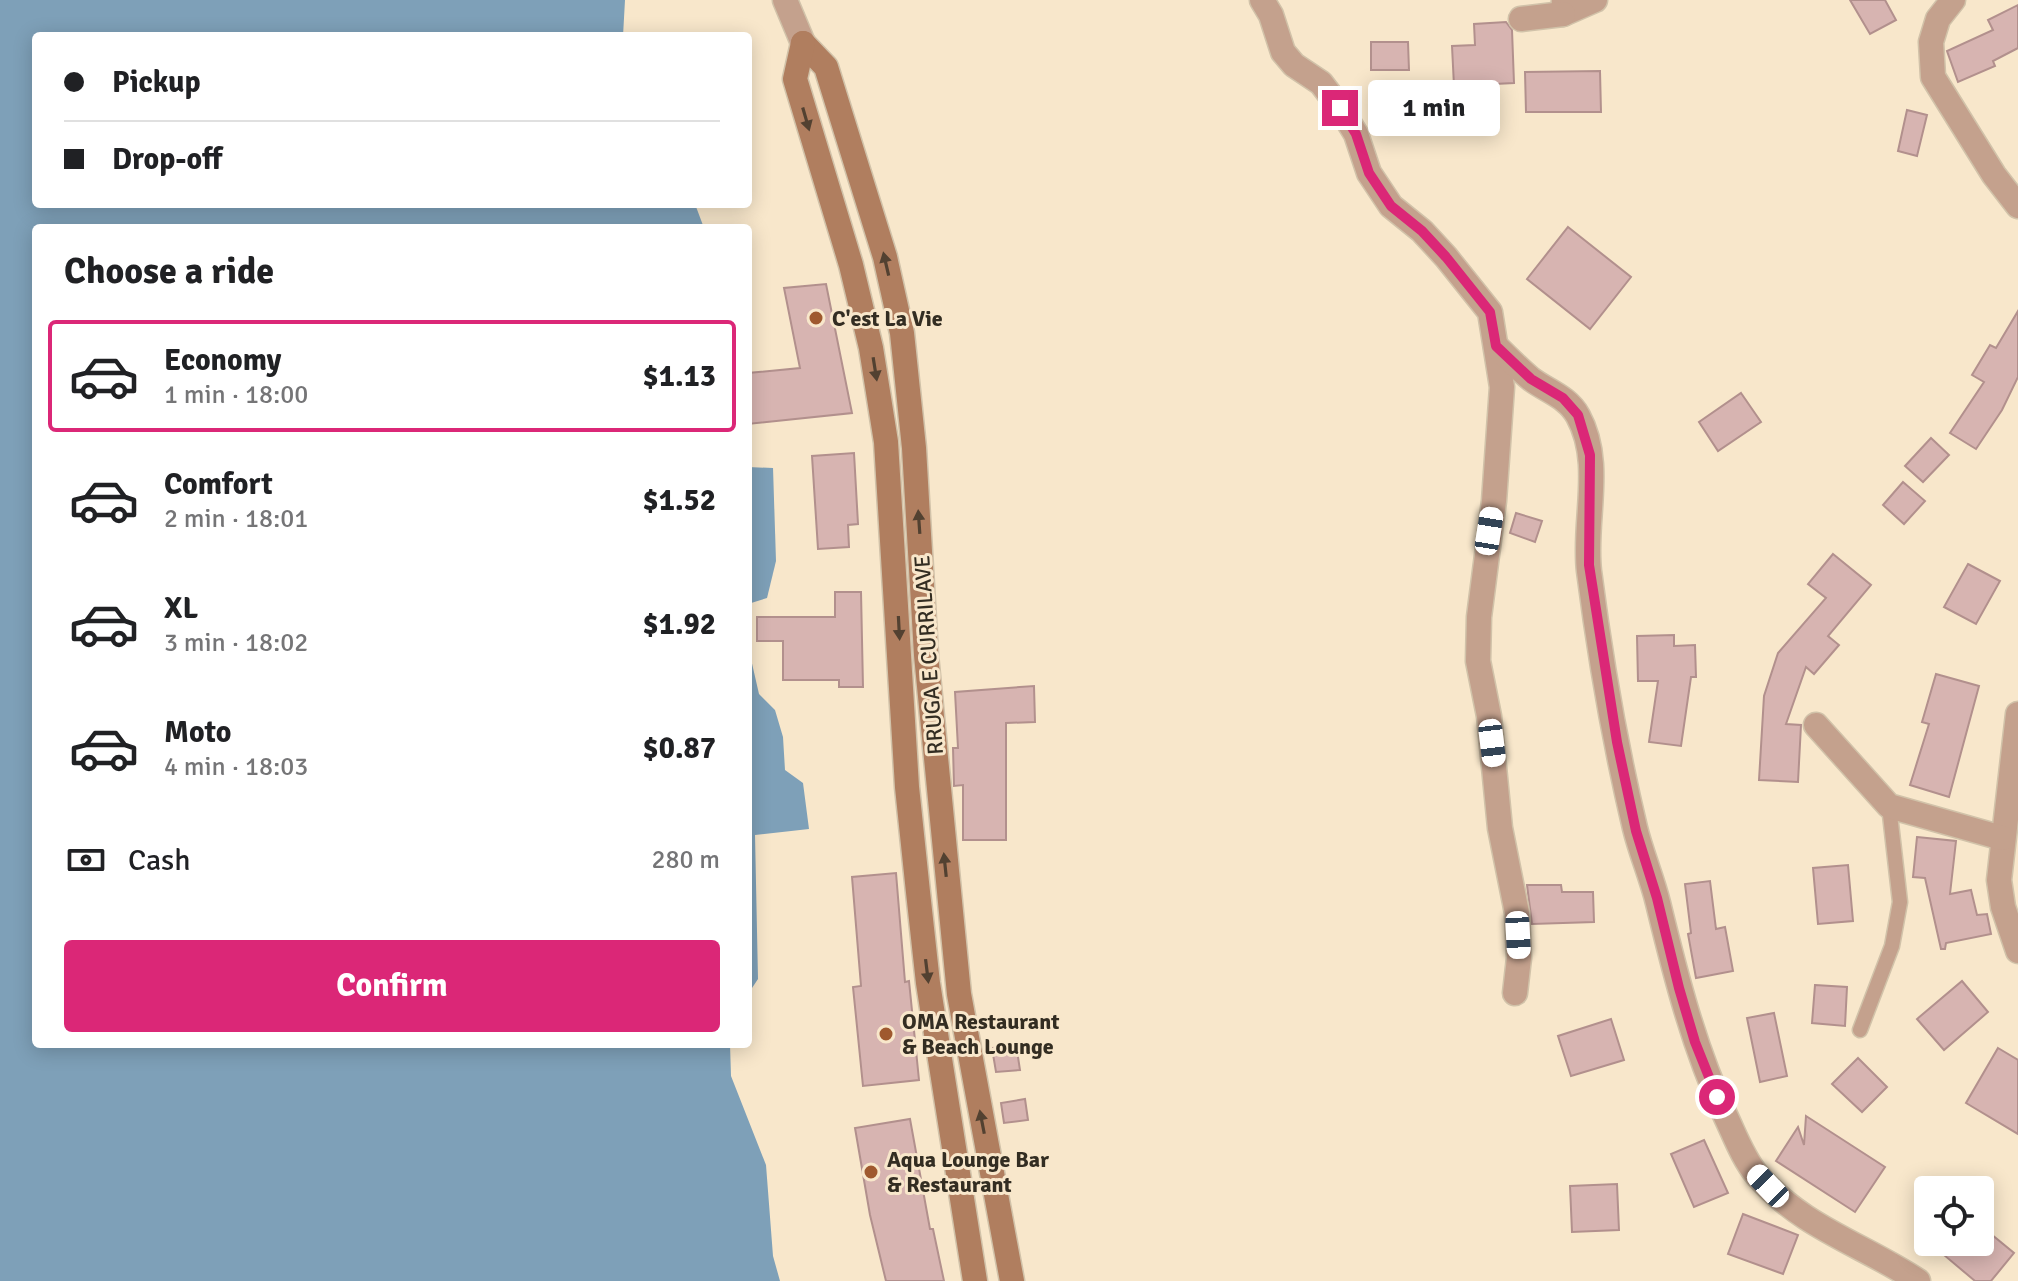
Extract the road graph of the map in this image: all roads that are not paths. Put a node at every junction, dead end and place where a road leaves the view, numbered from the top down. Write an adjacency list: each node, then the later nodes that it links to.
1 (785, 0): 7 (street, RRUGA E CURRILAVE)
2 (1262, 0): 9 (street)
3 (1595, 0): 5 (street)
4 (1953, 0): 8 (street)
5 (1563, 7): 6 (street)
6 (1521, 19)
7 (803, 43): 17 (main road, RRUGA E CURRILAVE, one-way to 17); 18 (main road, RRUGA E CURRILAVE, one-way to 7)
8 (2018, 206)
9 (1496, 346): 15 (street); 19 (street)
10 (2018, 714): 13 (street)
11 (1816, 725): 12 (street)
12 (1889, 806): 13 (street); 16 (lane)
13 (2009, 823): 14 (street)
14 (2018, 951)
15 (1515, 993)
16 (1860, 1030)
17 (975, 1281)
18 (1012, 1281)
19 (1918, 1281)

